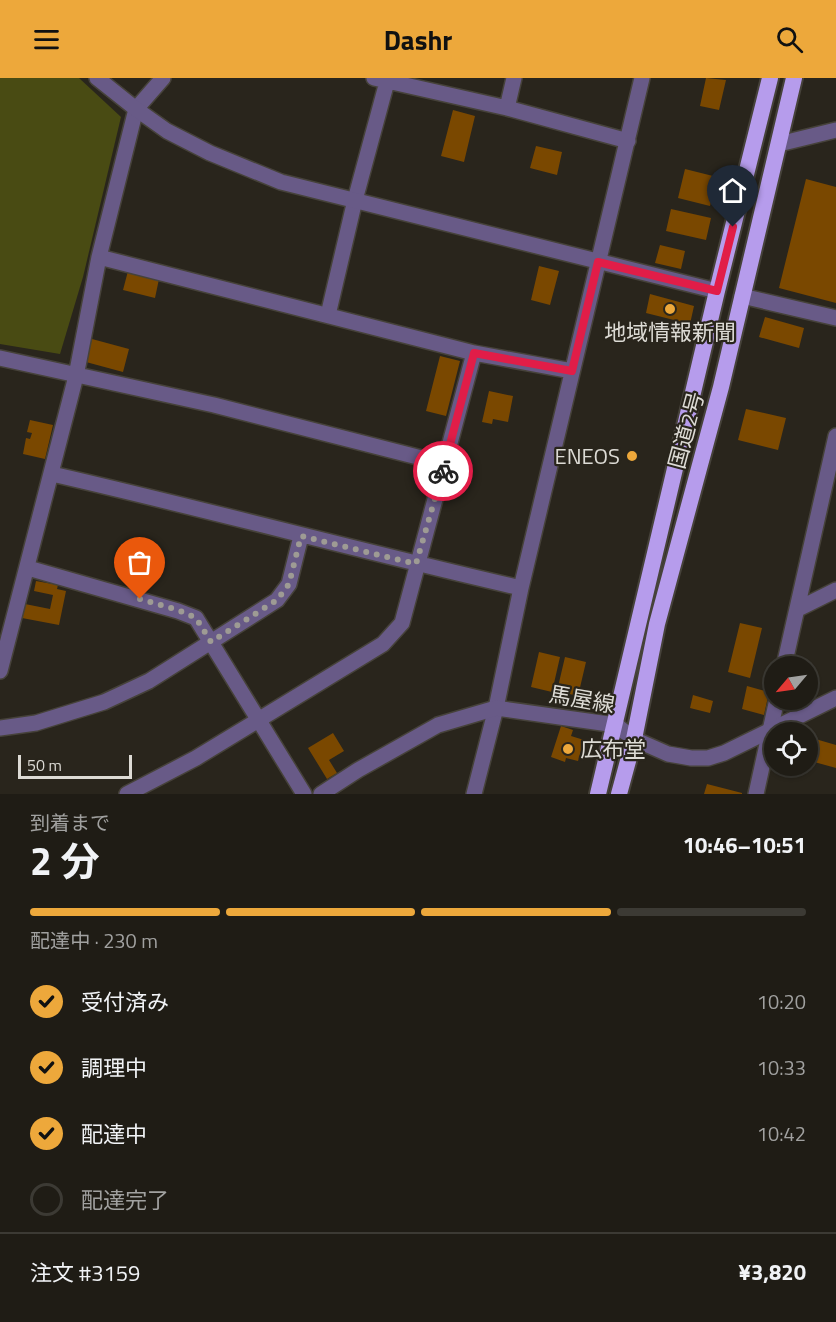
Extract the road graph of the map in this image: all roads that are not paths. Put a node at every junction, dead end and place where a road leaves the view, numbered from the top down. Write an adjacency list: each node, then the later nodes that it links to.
1 (97, 78): 9 (street)
2 (163, 78): 9 (street)
3 (514, 78): 8 (street)
4 (642, 78): 11 (street)
5 (770, 78): 16 (highway, 国道2号)
6 (794, 78): 12 (highway, 国道2号)
7 (383, 79): 8 (street); 13 (street)
8 (507, 108): 11 (street)
9 (136, 110): 13 (street); 14 (street)
10 (836, 130): 12 (street)
11 (628, 141): 15 (street)
12 (779, 144): 17 (highway, 国道2号)
13 (355, 200): 15 (street); 18 (street)
14 (99, 257): 18 (street); 23 (street)
15 (598, 262): 16 (street); 22 (street)
16 (717, 291): 40 (highway, 国道2号)
17 (742, 296): 19 (street); 43 (highway, 国道2号)
18 (328, 315): 20 (street)
19 (836, 318)
20 (474, 353): 22 (street); 25 (street)
21 (0, 358): 23 (street)
22 (572, 371): 30 (street)
23 (76, 376): 25 (street); 26 (street)
24 (836, 436): 32 (street)
25 (445, 464): 28 (street)
26 (52, 474): 27 (street); 29 (street)
27 (301, 536): 28 (street); 33 (street)
28 (416, 564): 30 (street); 38 (street)
29 (28, 568): 33 (street); 35 (street)
30 (521, 588): 37 (street)
31 (836, 590): 32 (street)
32 (798, 609): 34 (street)
33 (211, 642): 38 (street); 41 (street)
34 (786, 656)
35 (0, 671)
36 (836, 698): 39 (street, 馬屋線)
37 (496, 708): 40 (street, 馬屋線); 47 (street, 馬屋線); 48 (street)
38 (258, 721): 45 (street); 46 (street)
39 (786, 722)
40 (616, 725): 43 (street, 馬屋線); 49 (highway, 国道2号)
41 (0, 728)
42 (764, 733): 43 (street, 馬屋線)
43 (634, 739): 50 (highway, 国道2号)
44 (764, 755): 51 (street)
45 (128, 794)
46 (304, 794)
47 (321, 794)
48 (474, 794)
49 (598, 794)
50 (619, 794)
51 (756, 794)

